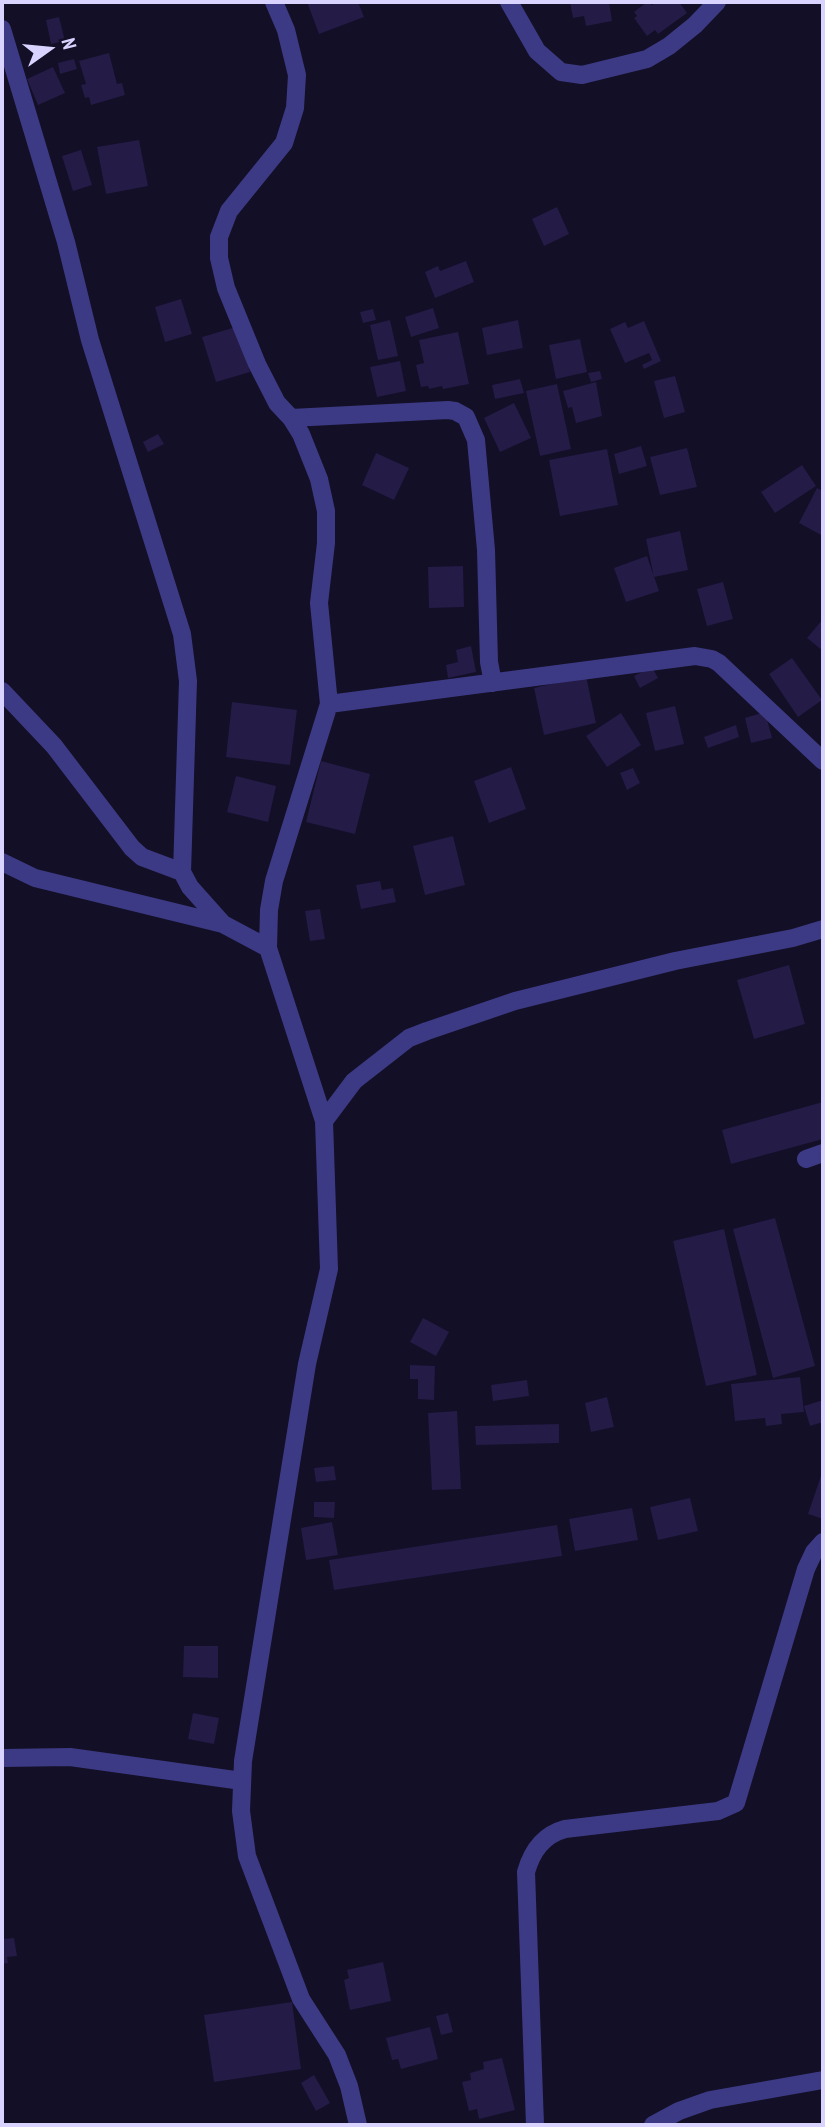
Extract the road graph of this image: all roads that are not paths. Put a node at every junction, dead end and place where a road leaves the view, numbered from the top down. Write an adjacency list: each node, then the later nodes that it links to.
1 (274, 2): 5 (street)
2 (509, 2): 3 (street)
3 (717, 2)
4 (2, 29): 11 (street)
5 (291, 418): 6 (street); 8 (street)
6 (493, 683): 8 (street); 9 (street)
7 (2, 691): 11 (street)
8 (329, 704): 14 (street)
9 (823, 761)
10 (2, 862): 12 (street)
11 (182, 872): 12 (street)
12 (223, 924): 14 (street)
13 (823, 929): 15 (street)
14 (268, 948): 15 (street)
15 (324, 1121): 20 (street)
16 (823, 1153): 17 (street)
17 (806, 1159)
18 (823, 1542): 23 (street)
19 (2, 1758): 20 (street)
20 (242, 1781): 22 (street)
21 (823, 2080): 24 (street)
22 (358, 2125)
23 (535, 2125)
24 (653, 2125)

